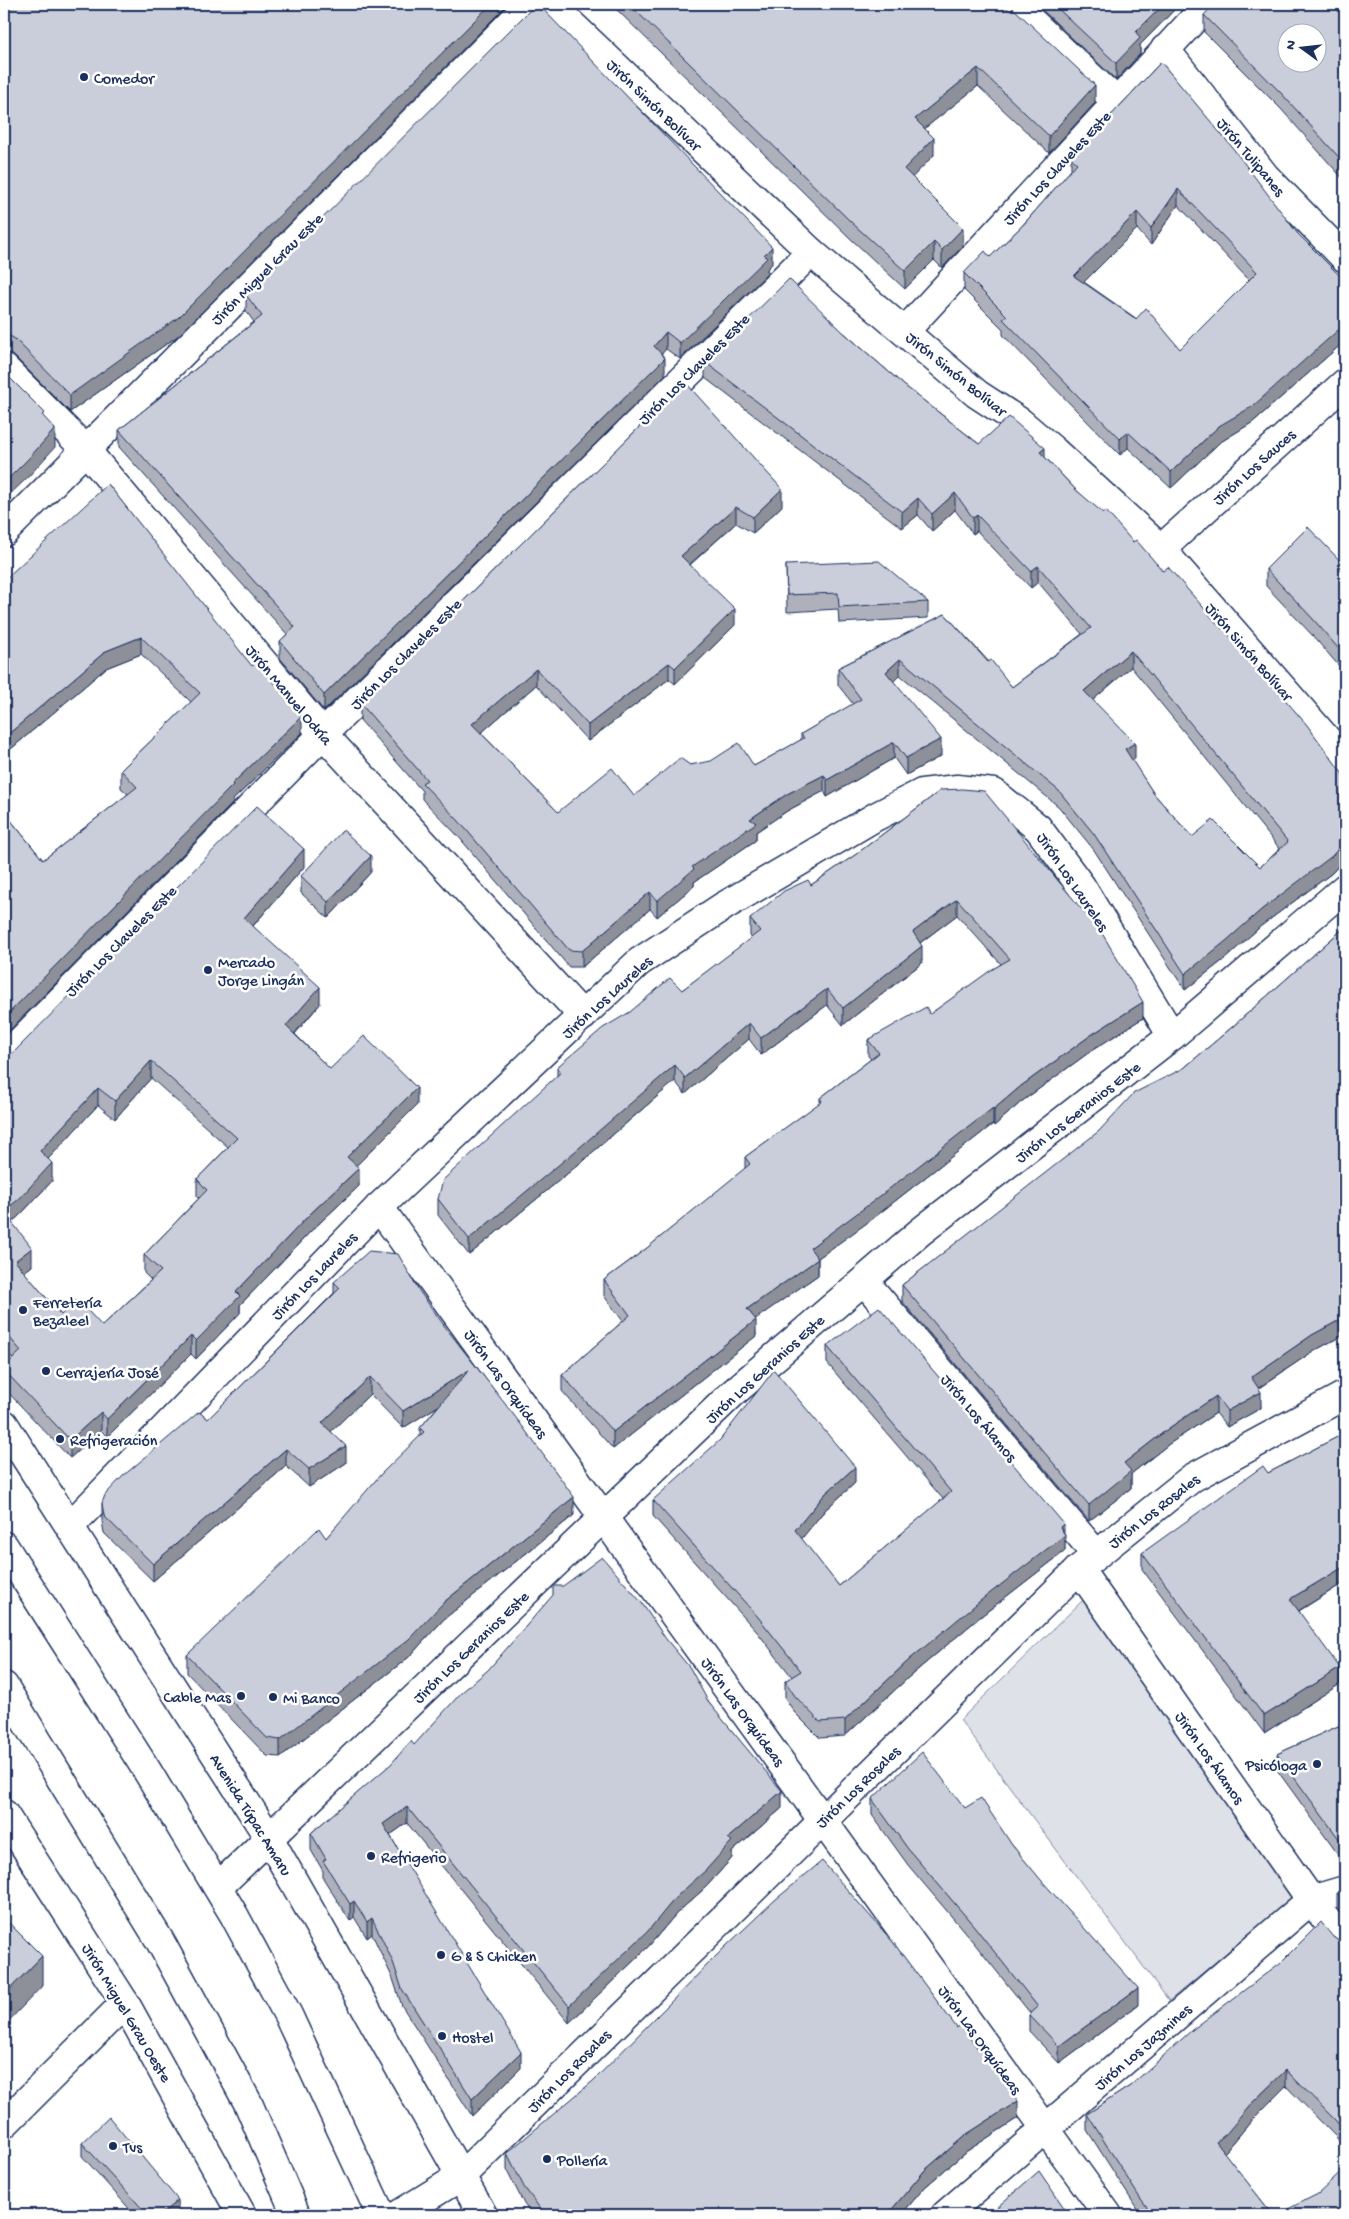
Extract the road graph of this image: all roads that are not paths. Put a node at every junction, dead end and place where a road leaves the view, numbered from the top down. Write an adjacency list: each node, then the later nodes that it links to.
1 (530, 4): 12 (main road, Jirón Miguel Grau Este)
2 (550, 4): 7 (main road, Jirón Simón Bolívar)
3 (1013, 4): 6 (main road)
4 (1208, 4): 5 (main road, Jirón Los Claveles Este)
5 (1165, 49): 6 (main road, Jirón Los Claveles Este); 8 (main road, Jirón Tulipanes)
6 (1117, 102): 9 (main road, Jirón Los Claveles Este)
7 (811, 252): 9 (main road, Jirón Simón Bolívar); 15 (main road, Jirón Los Claveles Este)
8 (1345, 258)
9 (905, 331): 14 (main road, Jirón Simón Bolívar)
10 (4, 368): 12 (main road, Jirón Manuel Odría)
11 (1345, 383): 14 (main road, Jirón Los Sauces)
12 (85, 449): 13 (main road, Jirón Miguel Grau Este); 15 (main road, Jirón Manuel Odría)
13 (4, 532)
14 (1161, 549): 16 (main road, Jirón Simón Bolívar)
15 (323, 734): 18 (main road, Jirón Manuel Odría); 20 (main road, Jirón Los Claveles Este)
16 (1345, 760)
17 (1345, 888): 19 (main road, Jirón Los Geranios Este)
18 (583, 1016): 19 (main road, Jirón Los Laureles); 21 (main road, Jirón Los Laureles)
19 (1172, 1036): 22 (main road, Jirón Los Geranios Este)
20 (4, 1058)
21 (379, 1206): 25 (main road, Jirón Las Orquídeas); 26 (main road, Jirón Los Laureles)
22 (864, 1280): 25 (main road, Jirón Los Geranios Este); 28 (main road, Jirón Los Álamos)
23 (1345, 1395): 28 (main road, Jirón Los Rosales)
24 (4, 1424): 26 (main road, Avenida Túpac Amaru)
25 (604, 1518): 31 (main road, Jirón Las Orquídeas); 32 (main road, Jirón Los Geranios Este)
26 (70, 1526): 32 (main road, Avenida Túpac Amaru)
27 (4, 1546): 33 (main road)
28 (1088, 1562): 31 (main road, Jirón Los Rosales); 35 (main road, Jirón Los Álamos)
29 (4, 1686): 42 (main road)
30 (4, 1814): 37 (main road, Jirón Miguel Grau Oeste)
31 (823, 1820): 39 (main road, Jirón Las Orquídeas); 40 (main road, Jirón Los Rosales)
32 (269, 1838): 33 (main road, Jirón Los Geranios Este); 40 (main road, Avenida Túpac Amaru)
33 (218, 1887): 43 (main road)
34 (1345, 1890): 35 (main road, Jirón Los Jazmines)
35 (1311, 1900): 36 (main road, Jirón Los Álamos); 39 (main road, Jirón Los Jazmines)
36 (1345, 1944)
37 (125, 2003): 38 (main road); 41 (main road, Jirón Miguel Grau Oeste)
38 (4, 2124)
39 (1046, 2128): 46 (main road, Jirón Los Jazmines); 47 (main road, Jirón Las Orquídeas)
40 (460, 2177): 44 (main road, Jirón Los Rosales); 45 (main road, Avenida Túpac Amaru)
41 (242, 2215)
42 (296, 2215)
43 (381, 2215)
44 (398, 2215)
45 (483, 2215)
46 (946, 2215)
47 (1108, 2215)

